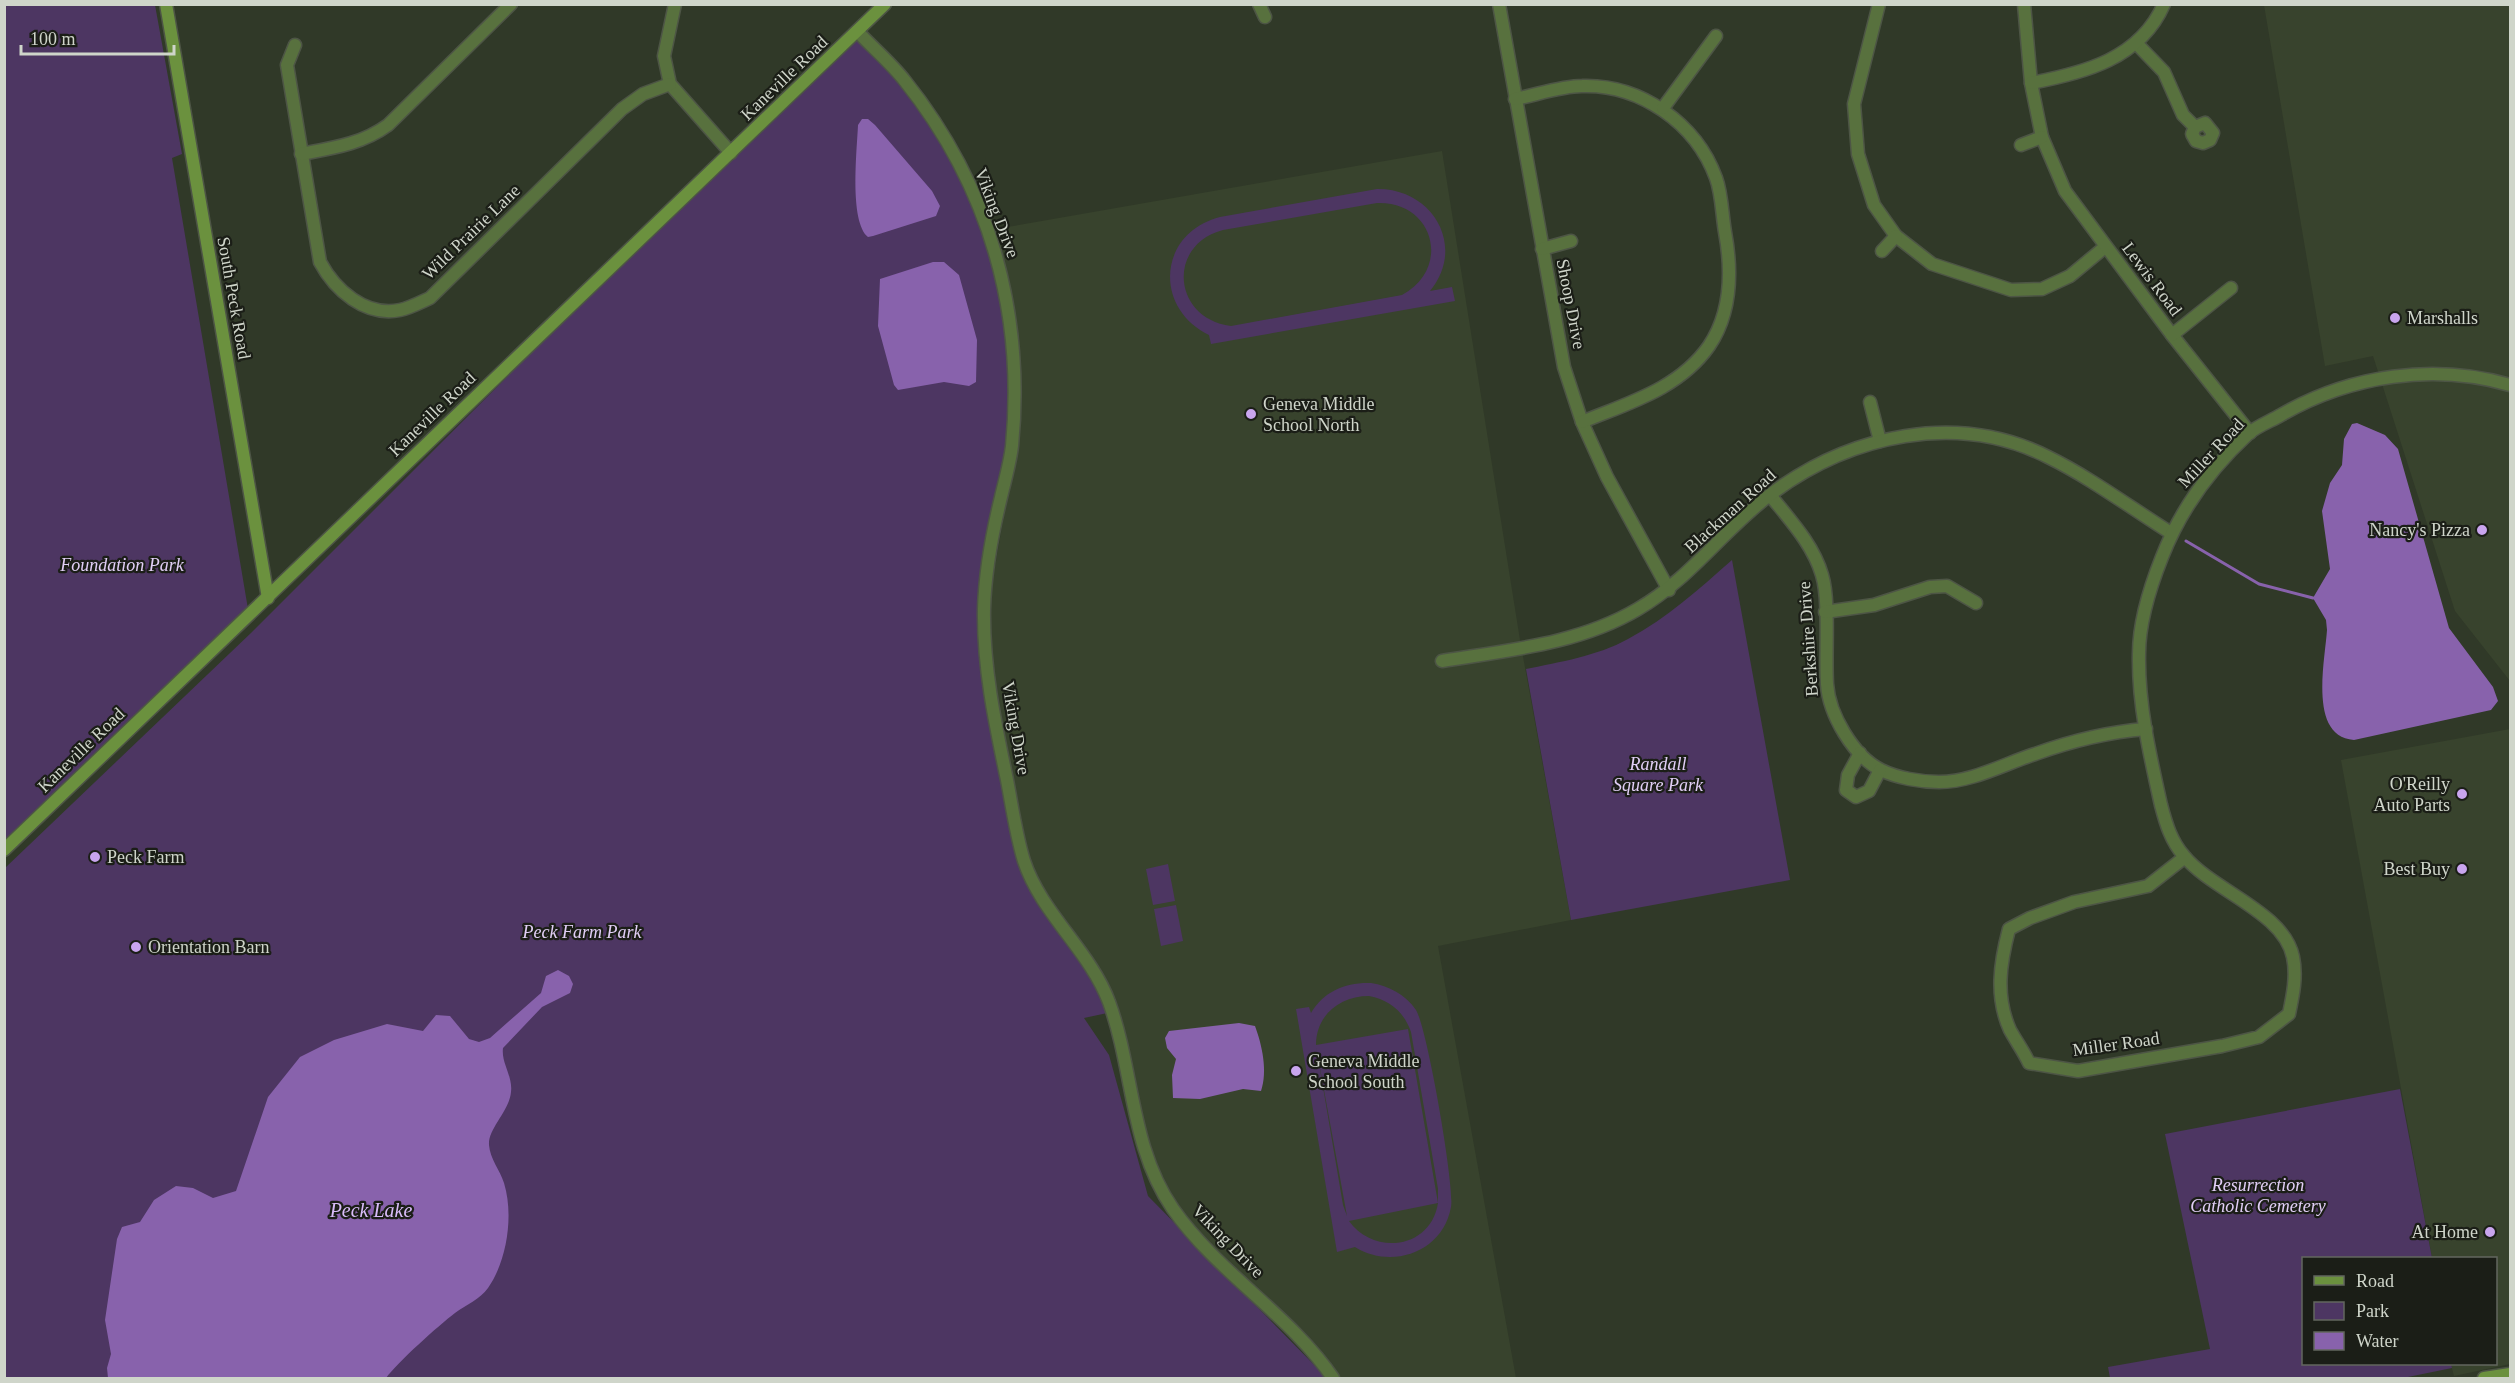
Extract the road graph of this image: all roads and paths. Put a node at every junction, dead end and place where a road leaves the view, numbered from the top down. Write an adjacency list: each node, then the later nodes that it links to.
1 (166, 4): 39 (main road, South Peck Road)
2 (511, 4): 23 (street)
3 (675, 4): 16 (street)
4 (885, 4): 11 (main road, Kaneville Road)
5 (1259, 4): 10 (street)
6 (1499, 4): 17 (street, Shoop Drive)
7 (1879, 4): 24 (street)
8 (2024, 4): 15 (street, Lewis Road)
9 (2164, 4): 13 (street)
10 (1265, 17)
11 (858, 32): 22 (main road, Kaneville Road); 49 (street, Viking Drive)
12 (1716, 36): 18 (street)
13 (2137, 44): 15 (street); 19 (street)
14 (296, 45): 23 (street, Wild Prairie Lane)
15 (2031, 83): 20 (street, Lewis Road)
16 (670, 84): 22 (street); 23 (street, Wild Prairie Lane)
17 (1515, 99): 18 (street); 27 (street, Shoop Drive)
18 (1663, 108): 33 (street)
19 (2194, 127)
20 (2042, 137): 21 (street); 26 (street, Lewis Road)
21 (2021, 145)
22 (730, 153): 39 (main road, Kaneville Road)
23 (301, 154)
24 (1896, 236): 26 (street); 28 (street)
25 (1571, 242): 27 (street)
26 (2105, 247): 30 (street, Lewis Road)
27 (1542, 249): 33 (street, Shoop Drive)
28 (1882, 251)
29 (2231, 288): 30 (street)
30 (2172, 335): 34 (street, Lewis Road)
31 (2511, 385): 34 (street, Miller Road)
32 (1870, 402): 35 (street)
33 (1582, 422): 38 (street, Shoop Drive)
34 (2250, 433): 37 (street, Miller Road)
35 (1880, 441): 36 (street, Blackman Road); 37 (street, Blackman Road)
36 (1770, 495): 38 (street, Blackman Road); 41 (street, Berkshire Drive)
37 (2171, 533): 43 (street, Miller Road)
38 (1669, 590): 42 (street, Blackman Road)
39 (268, 598): 46 (main road, Kaneville Road)
40 (1976, 603): 41 (street)
41 (1825, 612): 44 (street, Berkshire Drive)
42 (1442, 661)
43 (2146, 729): 45 (street, Berkshire Drive); 47 (street, Miller Road)
44 (1860, 753): 45 (street, Berkshire Drive); 45 (street)
45 (1880, 770)
46 (4, 850)
47 (2185, 857): 47 (street, Miller Road)
48 (2511, 1374): 50 (main road)
49 (1333, 1378)
50 (2484, 1378)

